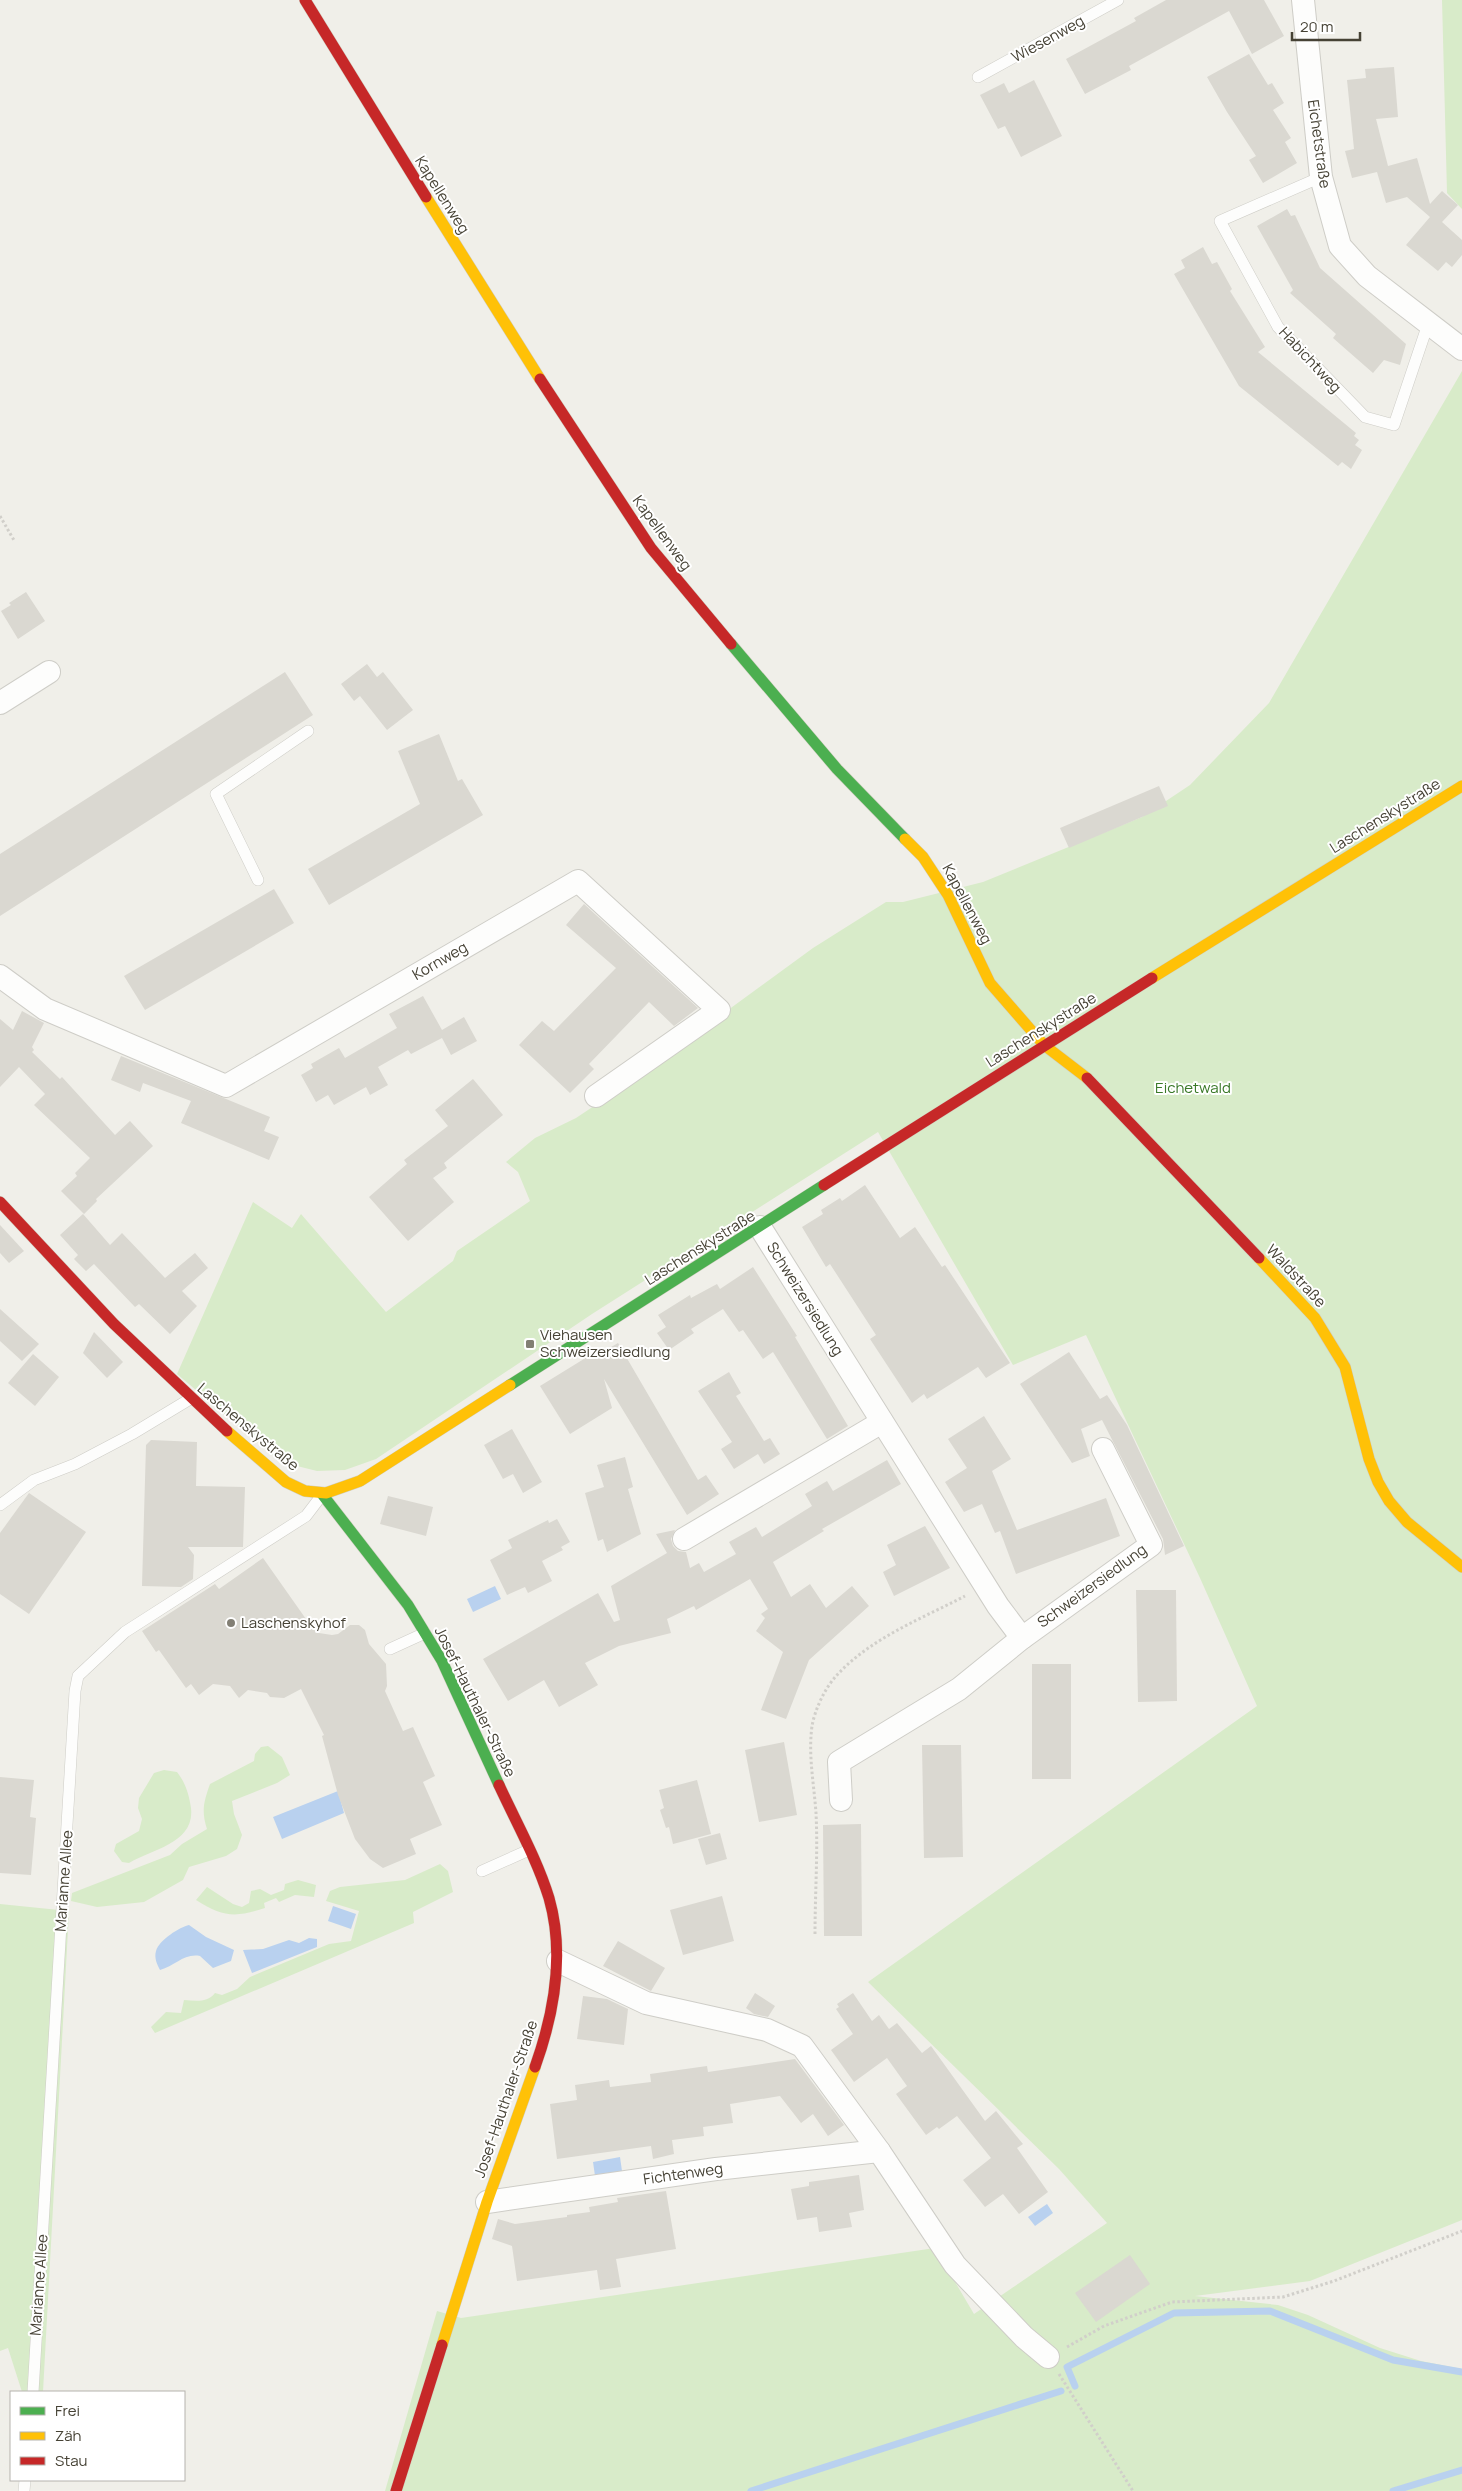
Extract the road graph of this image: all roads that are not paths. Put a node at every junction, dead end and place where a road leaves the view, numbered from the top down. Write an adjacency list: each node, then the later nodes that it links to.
1 (305, 0): 14 (street, Kapellenweg)
2 (1118, 0): 4 (lane, Wiesenweg)
3 (1303, 0): 5 (street, Eichetstraße)
4 (978, 77)
5 (1321, 177): 6 (street, Eichetstraße); 6 (lane, Habichtweg)
6 (1428, 324): 7 (street, Eichetstraße)
7 (1462, 349)
8 (49, 672): 9 (street)
9 (0, 703)
10 (308, 731): 12 (lane)
11 (1462, 786): 14 (street, Laschenskystraße)
12 (258, 880)
13 (0, 976): 15 (street, Kornweg)
14 (1044, 1045): 17 (street, Laschenskystraße); 24 (street, Waldstraße)
15 (596, 1096)
16 (0, 1202): 18 (street, Laschenskystraße)
17 (760, 1227): 19 (street, Schweizersiedlung); 21 (street, Laschenskystraße)
18 (190, 1398): 21 (street, Laschenskystraße); 22 (lane)
19 (882, 1422): 23 (street); 26 (street, Schweizersiedlung)
20 (1103, 1449): 26 (street, Schweizersiedlung)
21 (322, 1494): 25 (street, Josef-Hauthaler-Straße); 35 (lane, Marianne Allee)
22 (0, 1505)
23 (684, 1540)
24 (1462, 1567)
25 (425, 1633): 27 (lane); 29 (street, Josef-Hauthaler-Straße)
26 (1022, 1638): 28 (street, Schweizersiedlung)
27 (390, 1649)
28 (841, 1800)
29 (529, 1850): 30 (lane); 31 (street, Josef-Hauthaler-Straße)
30 (482, 1871)
31 (558, 1961): 32 (street); 33 (street, Josef-Hauthaler-Straße)
32 (879, 2150): 33 (street, Fichtenweg); 34 (street)
33 (487, 2202): 36 (street, Josef-Hauthaler-Straße)
34 (1048, 2357)
35 (33, 2391)
36 (396, 2491)

